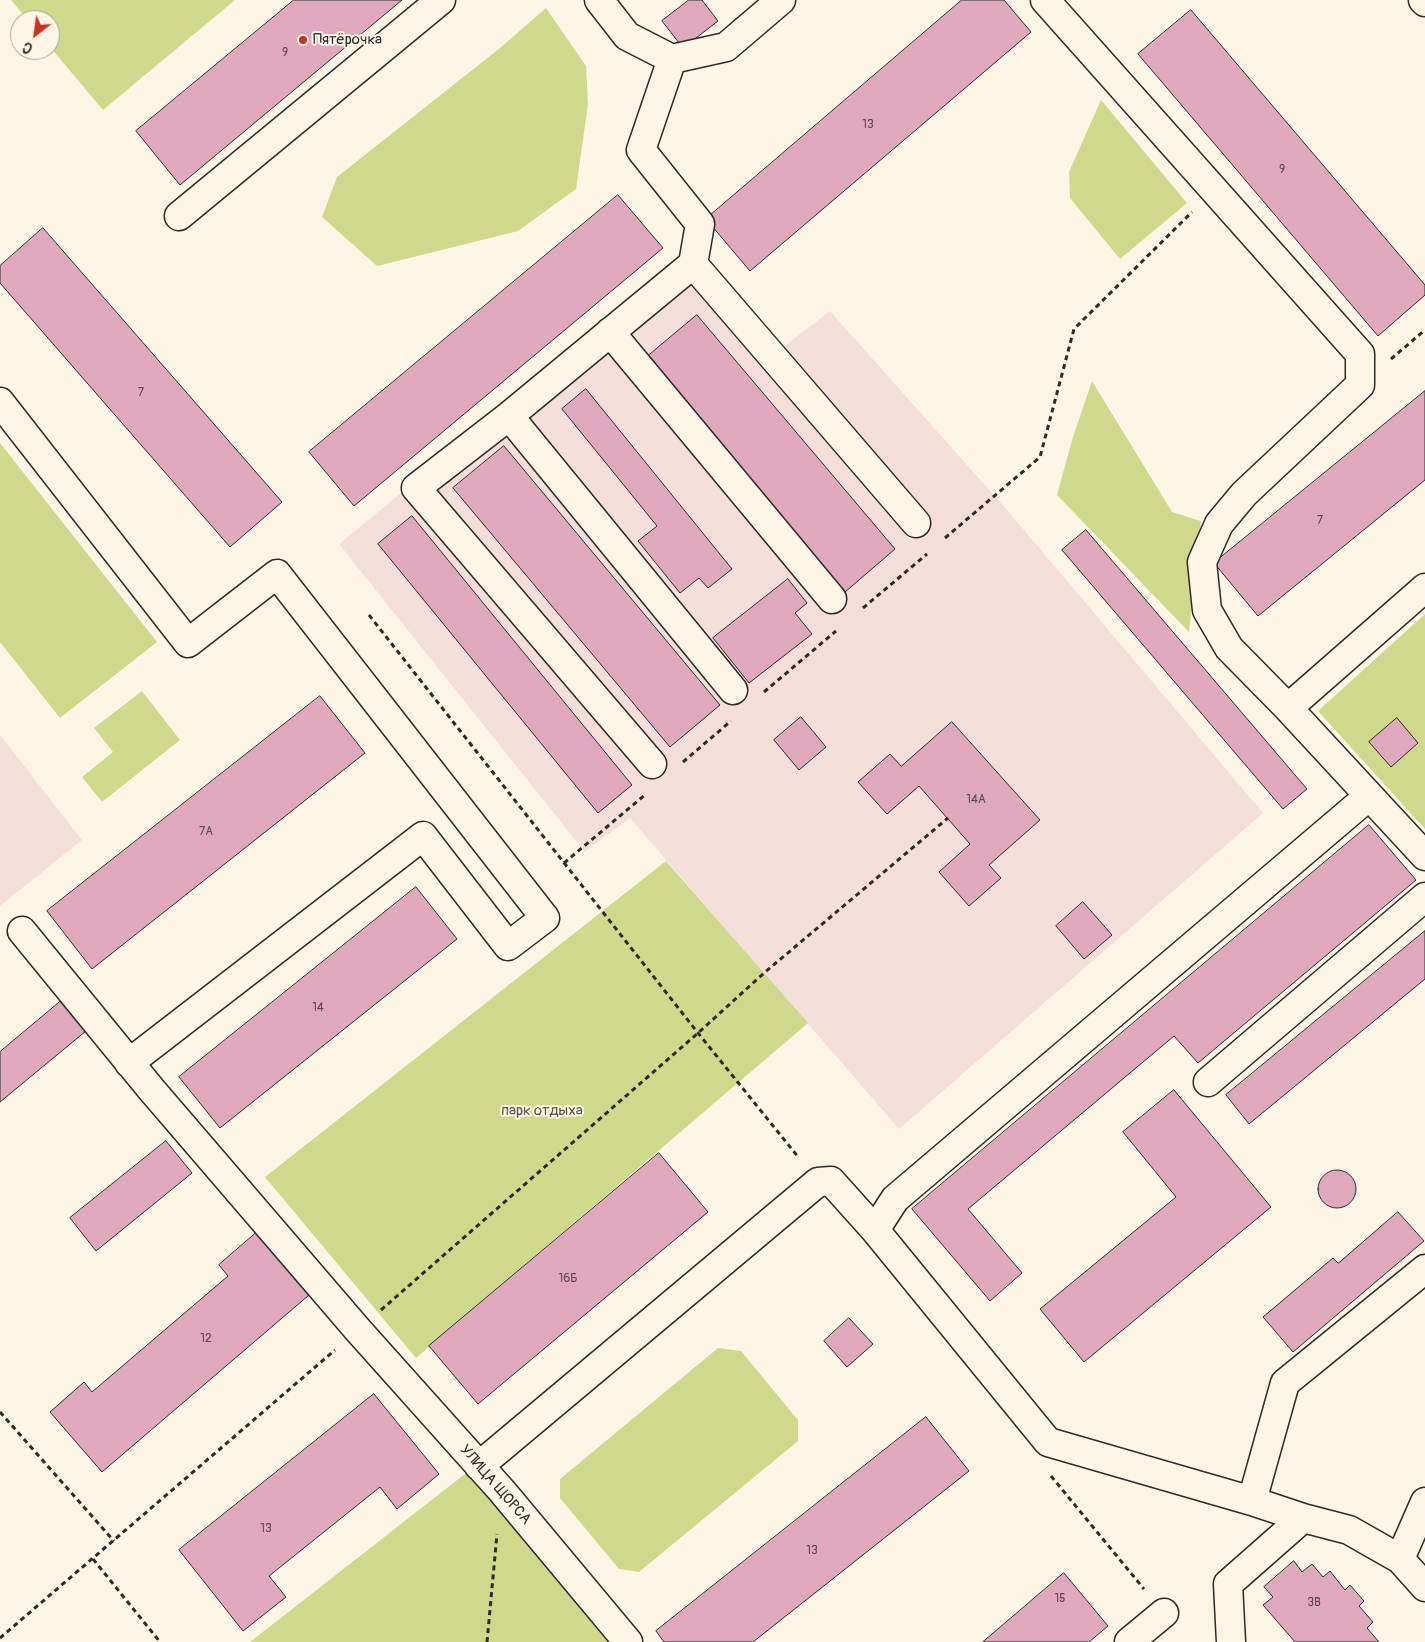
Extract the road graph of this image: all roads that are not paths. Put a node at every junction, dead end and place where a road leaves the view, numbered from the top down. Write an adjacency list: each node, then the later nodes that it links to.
1 (441, 0): 6 (street)
2 (599, 0): 5 (street)
3 (781, 0): 5 (street)
4 (1045, 0): 15 (street)
5 (672, 59): 7 (street)
6 (179, 216)
7 (693, 264): 8 (street); 11 (street)
8 (610, 332): 10 (street); 13 (street)
9 (0, 402): 21 (street)
10 (509, 416): 14 (street); 16 (street)
11 (916, 523)
12 (1425, 588): 15 (street)
13 (832, 600)
14 (733, 690)
15 (1288, 708): 17 (street)
16 (652, 764)
17 (1369, 796): 18 (street); 23 (street)
18 (1425, 856)
19 (1425, 897): 22 (street)
20 (22, 931): 21 (street, УЛИЦА ЩОРСА)
21 (129, 1063): 25 (street, УЛИЦА ЩОРСА)
22 (1208, 1082)
23 (875, 1230): 25 (street); 26 (street)
24 (1425, 1269): 26 (street)
25 (479, 1466): 32 (street, УЛИЦА ЩОРСА)
26 (1252, 1501): 28 (street)
27 (1425, 1502): 29 (street)
28 (1303, 1518): 29 (street); 34 (street)
29 (1400, 1559): 30 (street)
30 (1425, 1587)
31 (1164, 1613): 33 (street)
32 (628, 1642)
33 (1129, 1642)
34 (1231, 1642)

